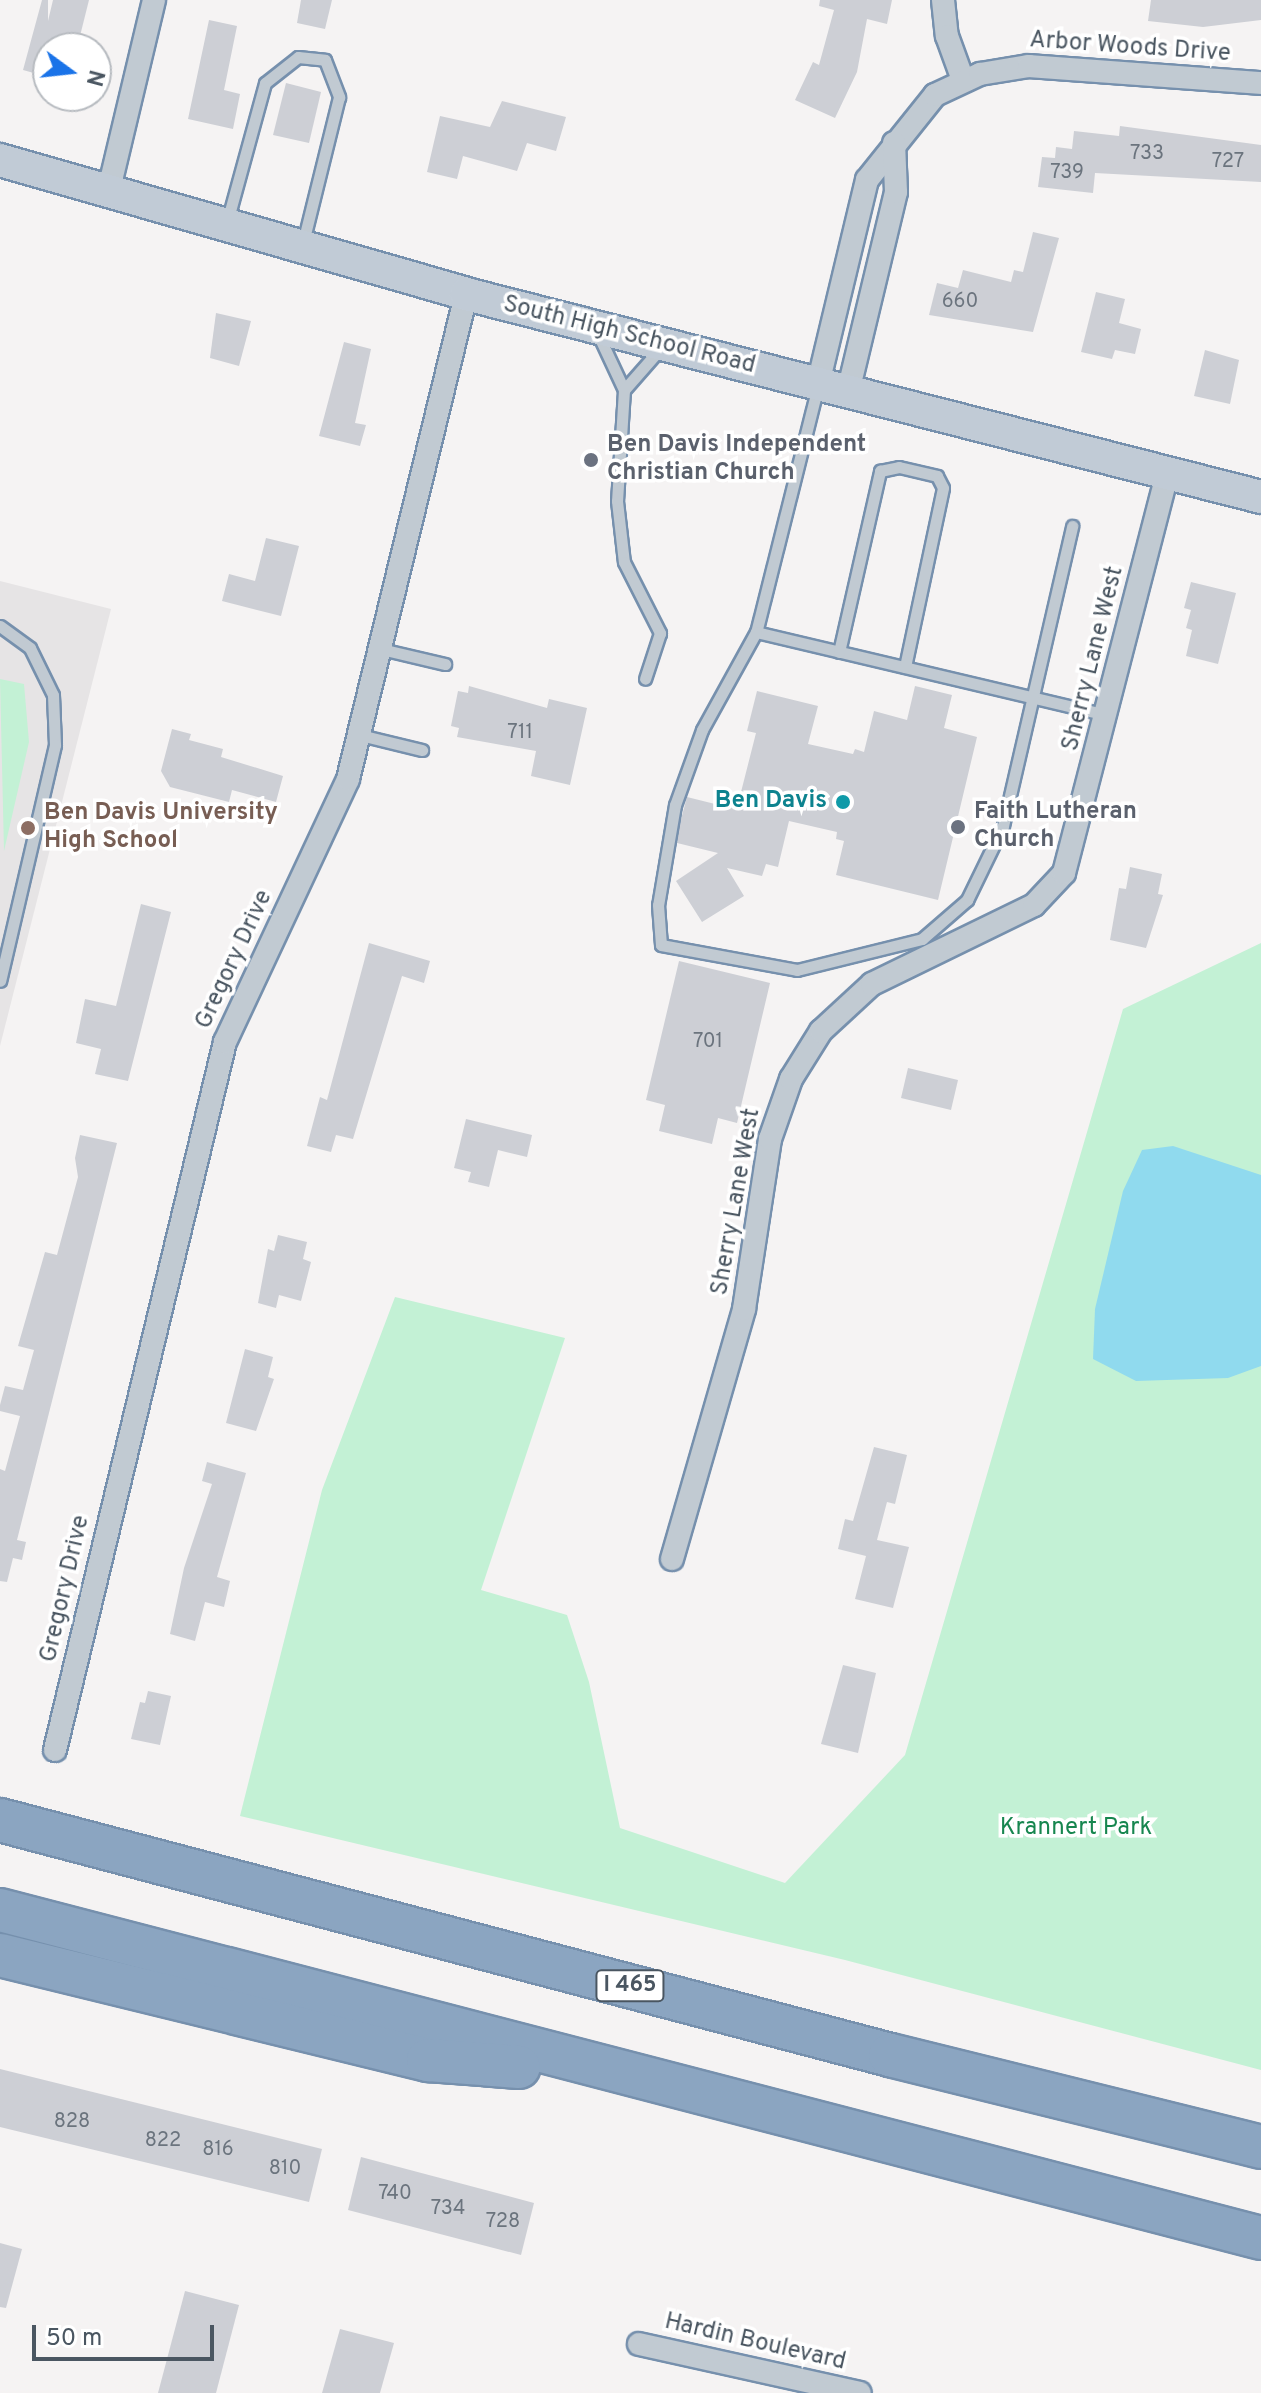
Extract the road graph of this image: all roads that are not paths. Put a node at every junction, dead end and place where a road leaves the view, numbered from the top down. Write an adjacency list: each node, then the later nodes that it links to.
1 (154, 0): 7 (street)
2 (943, 0): 3 (street)
3 (963, 80): 4 (street, Arbor Woods Drive); 5 (street, Arbor Woods Drive)
4 (1261, 83)
5 (894, 143): 13 (street); 13 (street, Arbor Woods Drive)
6 (0, 160): 7 (street, South High School Road)
7 (109, 189): 8 (street, South High School Road)
8 (227, 224): 9 (street, South High School Road); 9 (lane)
9 (302, 246): 10 (street, South High School Road)
10 (466, 294): 11 (street, South High School Road); 20 (street, Gregory Drive)
11 (595, 328): 12 (street, South High School Road); 14 (lane)
12 (663, 345): 13 (street, South High School Road); 14 (lane)
13 (833, 388): 15 (street, South High School Road); 19 (lane)
14 (624, 390): 24 (lane)
15 (1167, 475): 16 (street, South High School Road); 26 (street, Sherry Lane West)
16 (1261, 497)
17 (1072, 526): 25 (lane)
18 (0, 626): 29 (lane)
19 (756, 632): 21 (lane); 25 (lane)
20 (381, 649): 22 (lane); 27 (street, Gregory Drive)
21 (839, 652): 23 (lane); 23 (lane)
22 (445, 664)
23 (905, 667): 25 (lane)
24 (645, 679)
25 (1035, 698): 26 (lane)
26 (1108, 715): 30 (street, Sherry Lane West)
27 (360, 735): 28 (lane); 31 (street, Gregory Drive)
28 (422, 750)
29 (0, 981)
30 (672, 1559)
31 (55, 1750)
32 (0, 1820): 36 (highway, I 465)
33 (0, 1910): 35 (highway)
34 (0, 1955): 35 (highway)
35 (624, 2076): 37 (highway)
36 (1261, 2147)
37 (1261, 2238)
38 (639, 2344): 39 (street, Hardin Boulevard)
39 (860, 2393)

